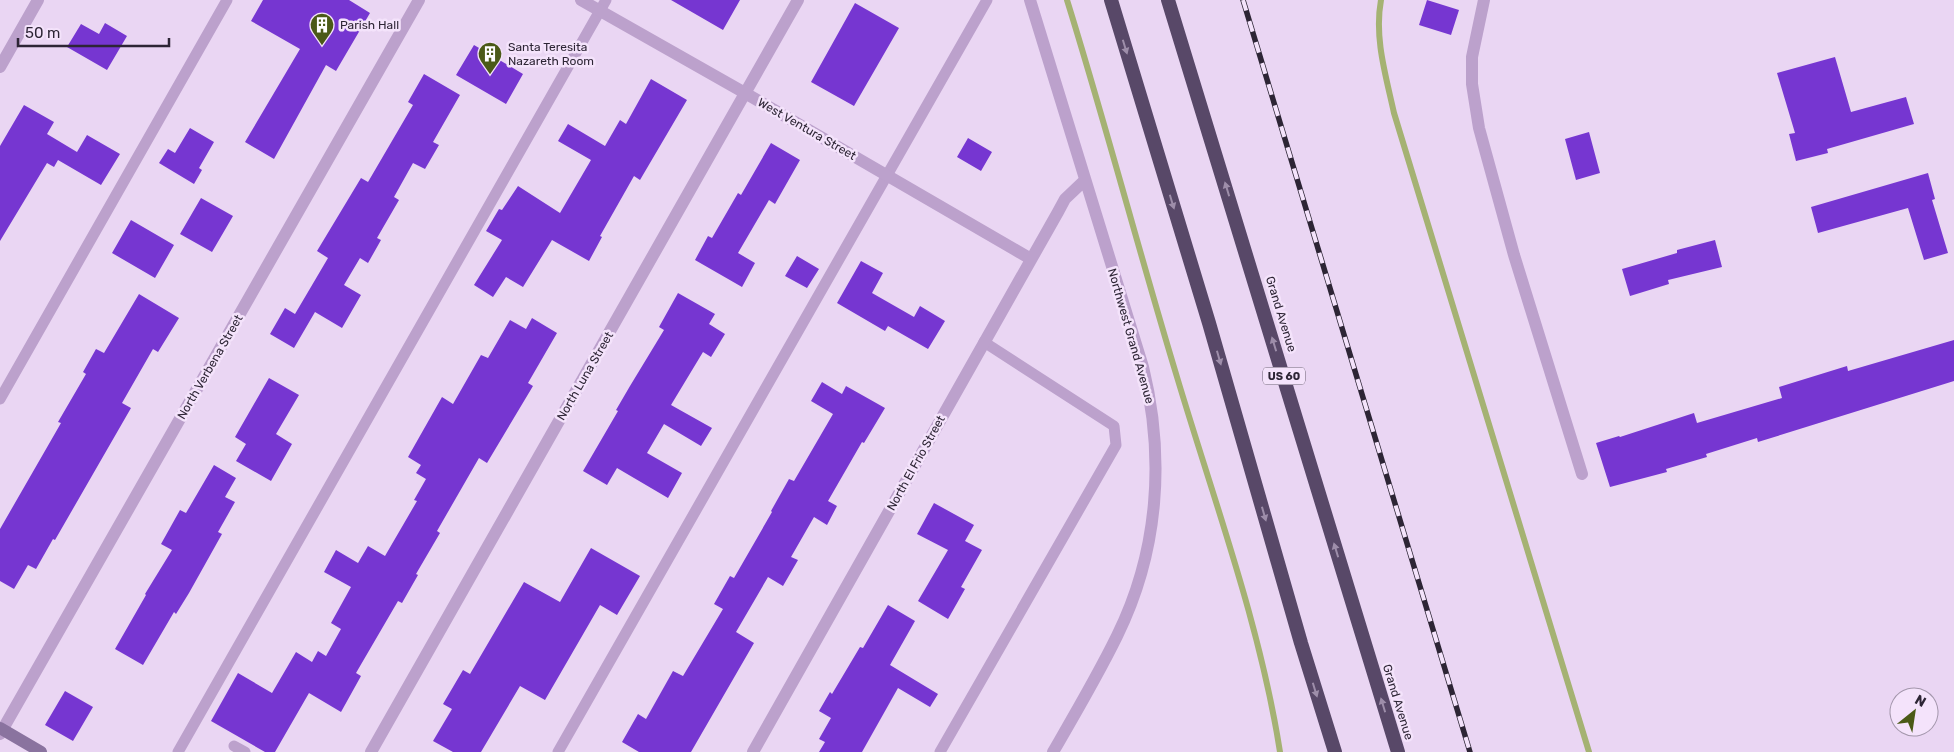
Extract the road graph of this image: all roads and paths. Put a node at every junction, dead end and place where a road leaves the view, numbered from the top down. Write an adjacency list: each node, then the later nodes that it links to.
1 (38, 0): 12 (street)
2 (227, 0): 18 (lane)
3 (419, 0): 20 (street, North Verbena Street)
4 (581, 0): 11 (street, West Ventura Street)
5 (798, 0): 13 (street, North Luna Street)
6 (987, 0): 14 (lane)
7 (1030, 0): 15 (street, Northwest Grand Avenue)
8 (1110, 0): 30 (highway, one-way to 30)
9 (1168, 0): 31 (highway, Grand Avenue / US 60, one-way to 9)
10 (1484, 0): 19 (street)
11 (603, 5): 13 (street, West Ventura Street); 23 (lane)
12 (0, 67)
13 (745, 93): 14 (street, West Ventura Street); 25 (street, North Luna Street)
14 (887, 176): 16 (street, West Ventura Street); 26 (lane)
15 (1085, 180): 16 (street, North El Frio Street); 29 (street, Northwest Grand Avenue)
16 (1031, 259): 17 (street, North El Frio Street)
17 (984, 342): 27 (street, North El Frio Street); 28 (lane)
18 (0, 399)
19 (1582, 474)
20 (1, 731): 22 (main road)
21 (234, 746): 24 (lane)
22 (41, 752)
23 (178, 752)
24 (245, 752)
25 (371, 752)
26 (558, 752)
27 (752, 752)
28 (940, 752)
29 (1053, 752)
30 (1334, 752)
31 (1398, 752)

